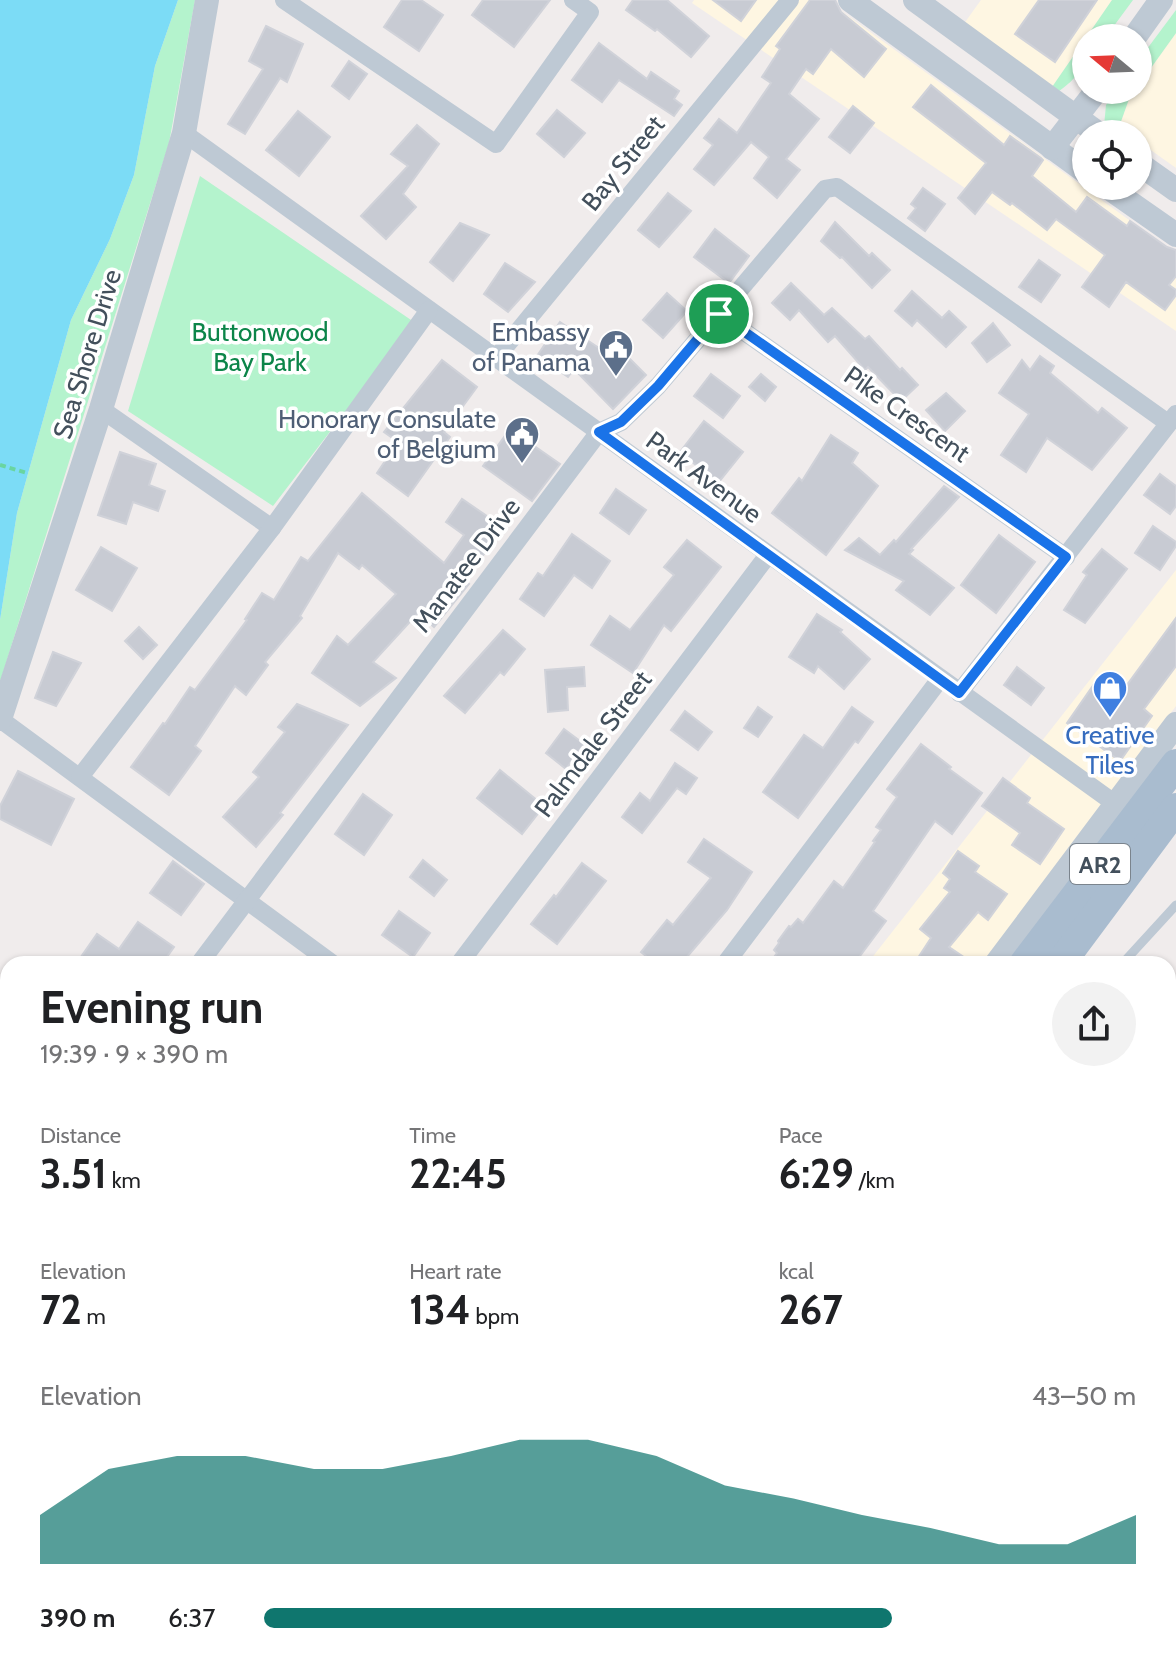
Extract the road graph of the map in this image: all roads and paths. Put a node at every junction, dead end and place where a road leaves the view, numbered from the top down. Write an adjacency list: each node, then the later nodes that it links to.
1 (207, 0): 12 (street, Sea Shore Drive)
2 (284, 0): 3 (street)
3 (573, 0)
4 (790, 0): 21 (street, Bay Street)
5 (850, 0): 13 (street)
6 (915, 0): 10 (street)
7 (1161, 0): 8 (street)
8 (1144, 24)
9 (1086, 104): 10 (street)
10 (1076, 117): 11 (street); 13 (street)
11 (1080, 120)
12 (184, 133): 19 (street, Park Avenue); 22 (street, Sea Shore Drive)
13 (1052, 148): 14 (street)
14 (1072, 162)
15 (1152, 173): 16 (street)
16 (1176, 190)
17 (1126, 200): 18 (street)
18 (1176, 235)
19 (429, 310): 21 (street, Park Avenue); 27 (street)
20 (719, 314): 23 (street, Manatee Drive); 24 (street, Manatee Drive); 29 (street, Pike Crescent)
21 (496, 358): 24 (street, Park Avenue)
22 (101, 409): 27 (street); 32 (street, Sea Shore Drive)
23 (1172, 418): 29 (street)
24 (599, 432): 28 (street, Park Avenue); 38 (street, Manatee Drive)
25 (0, 465): 26 (path)
26 (27, 473)
27 (272, 528): 35 (street)
28 (768, 555): 30 (street, Park Avenue); 42 (street, Palmdale Street)
29 (1066, 557): 31 (street)
30 (940, 679): 31 (street, Park Avenue); 43 (street)
31 (959, 693): 36 (street, Park Avenue)
32 (0, 719): 35 (street)
33 (1176, 724): 36 (street)
34 (1176, 764): 45 (main road, AR2)
35 (80, 777): 38 (street)
36 (1117, 805): 44 (street)
37 (1176, 808): 46 (main road, AR2)
38 (246, 902): 40 (street, Manatee Drive); 41 (street)
39 (1176, 905): 47 (lane)
40 (205, 956)
41 (322, 956)
42 (465, 956)
43 (731, 956)
44 (1002, 956)
45 (1030, 956)
46 (1066, 956)
47 (1129, 956)

